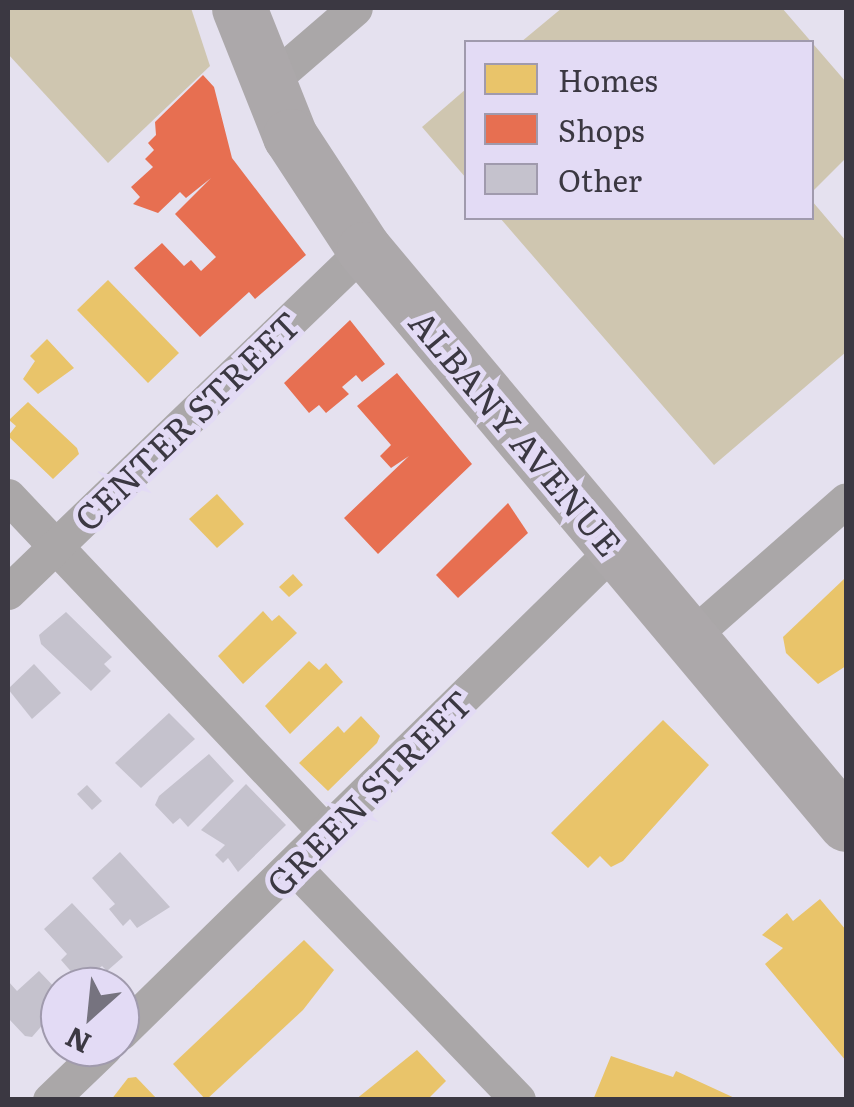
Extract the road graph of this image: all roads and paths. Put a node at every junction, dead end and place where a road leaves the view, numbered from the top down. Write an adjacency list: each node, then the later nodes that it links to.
1 (239, 8): 3 (highway, ALBANY AVENUE)
2 (355, 8): 3 (street)
3 (267, 84): 4 (highway, ALBANY AVENUE)
4 (364, 249): 7 (street, CENTER STREET); 8 (highway, ALBANY AVENUE)
5 (8, 496): 7 (street)
6 (846, 500): 10 (street)
7 (54, 547): 9 (street, CENTER STREET); 12 (street)
8 (614, 549): 10 (highway, ALBANY AVENUE); 12 (street, GREEN STREET)
9 (8, 592)
10 (688, 639): 11 (highway, ALBANY AVENUE)
11 (846, 824)
12 (326, 832): 13 (street, GREEN STREET)
13 (294, 868): 14 (street, GREEN STREET); 17 (street)
14 (140, 1014)
15 (84, 1067): 16 (street)
16 (50, 1100)
17 (518, 1100)

